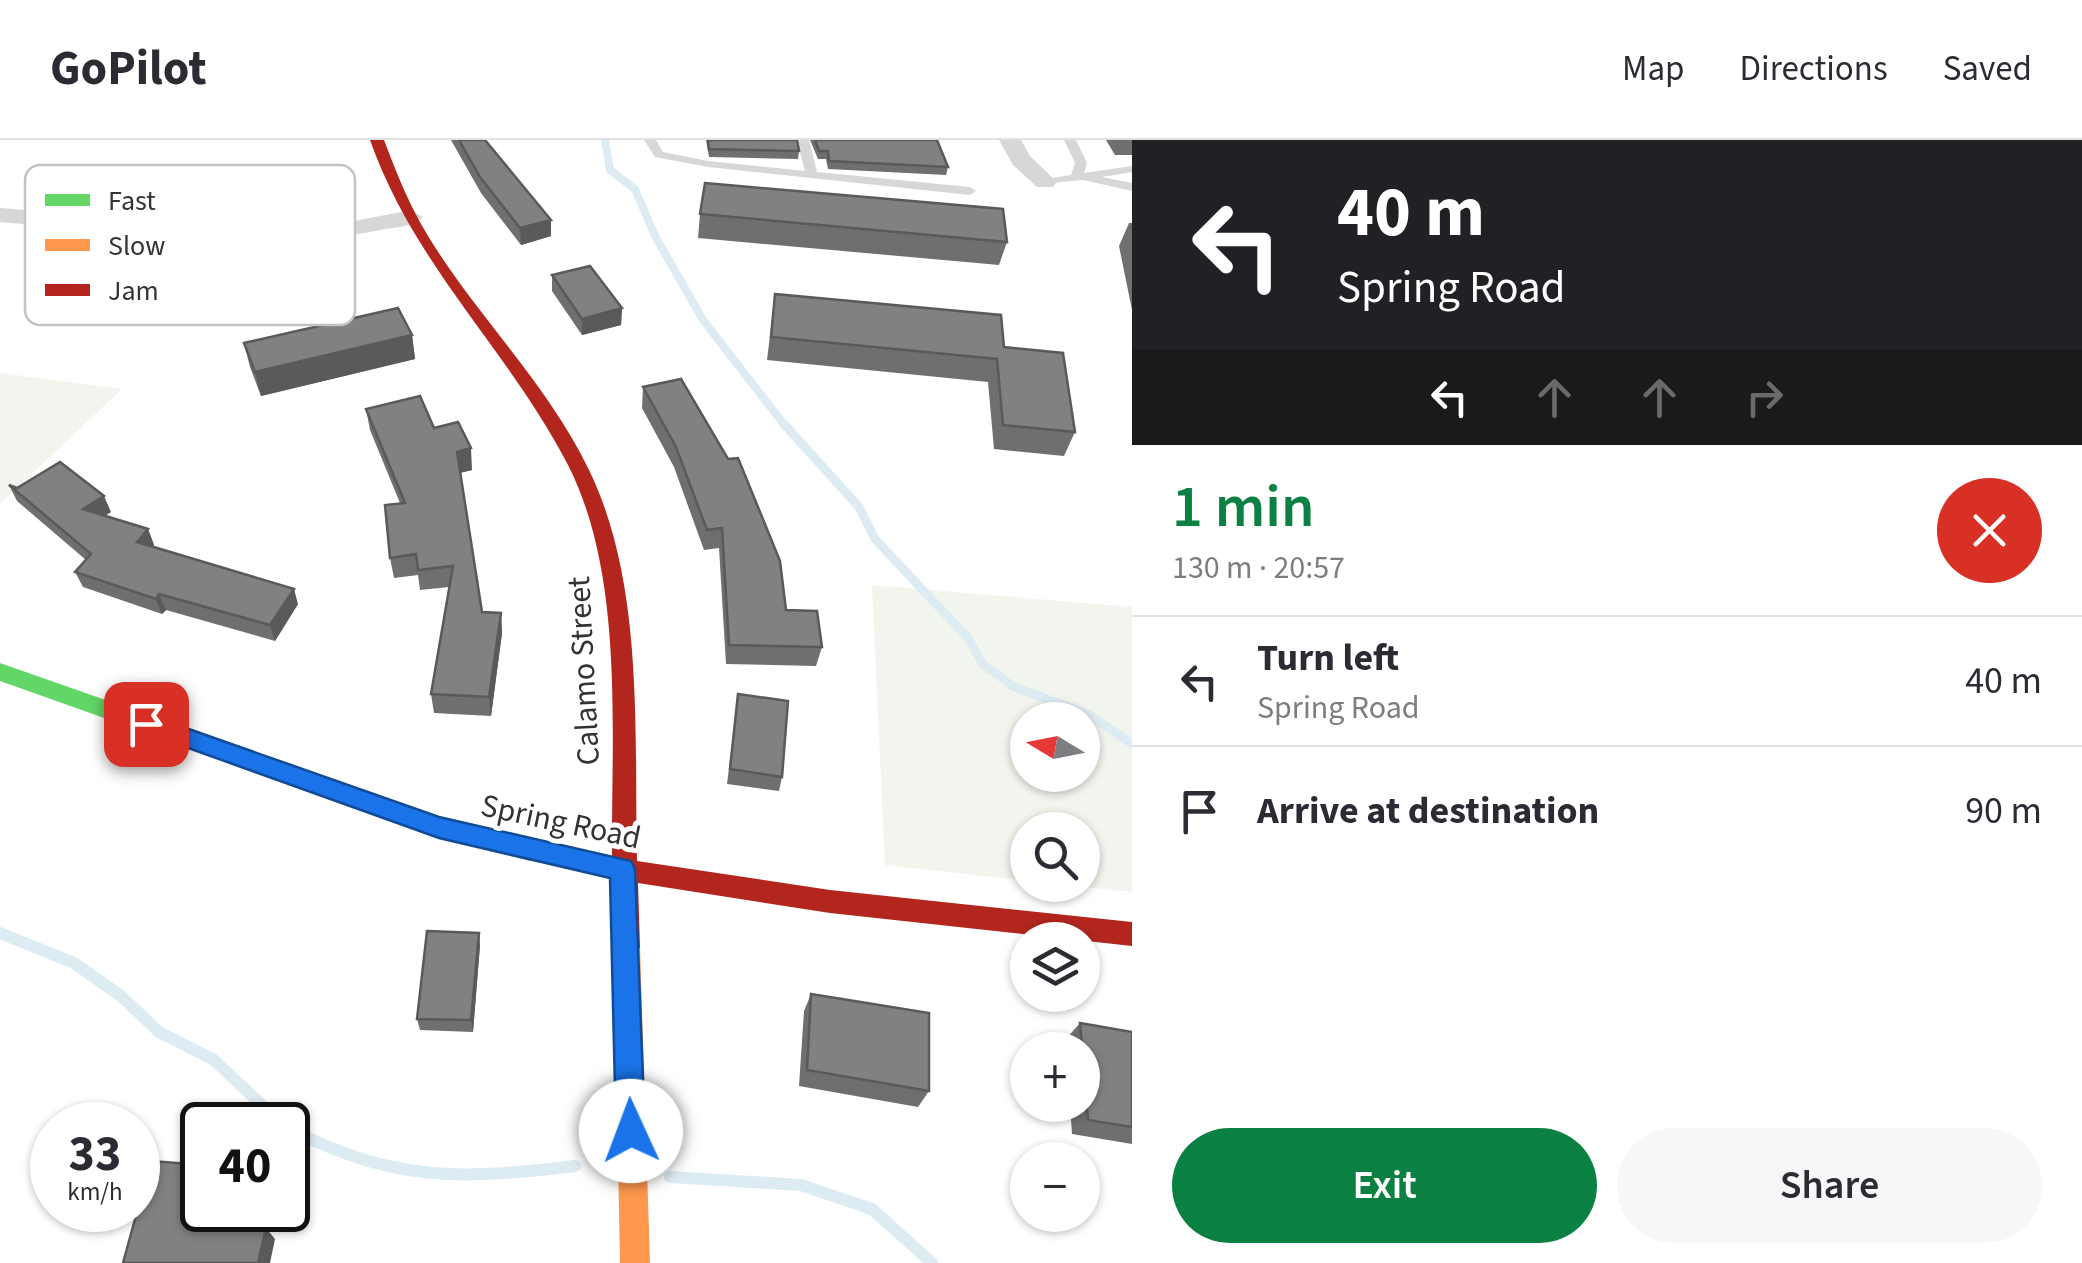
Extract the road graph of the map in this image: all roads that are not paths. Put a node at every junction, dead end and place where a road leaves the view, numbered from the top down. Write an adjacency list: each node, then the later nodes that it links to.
1 (377, 140): 14 (street, Calamo Street)
2 (650, 140): 7 (lane)
3 (803, 140): 7 (lane)
4 (1010, 140): 9 (street)
5 (1070, 140): 8 (lane)
6 (1132, 169): 8 (lane)
7 (812, 175): 11 (lane)
8 (1077, 175): 9 (lane); 10 (lane)
9 (1046, 182)
10 (1132, 187)
11 (970, 191)
12 (0, 215): 13 (street)
13 (25, 217)
14 (411, 217): 15 (street); 17 (street, Calamo Street)
15 (355, 228)
16 (0, 672): 17 (street, Spring Road)
17 (622, 869): 18 (street, Spring Road); 19 (street, Calamo Street)
18 (1132, 934)
19 (635, 1263)

